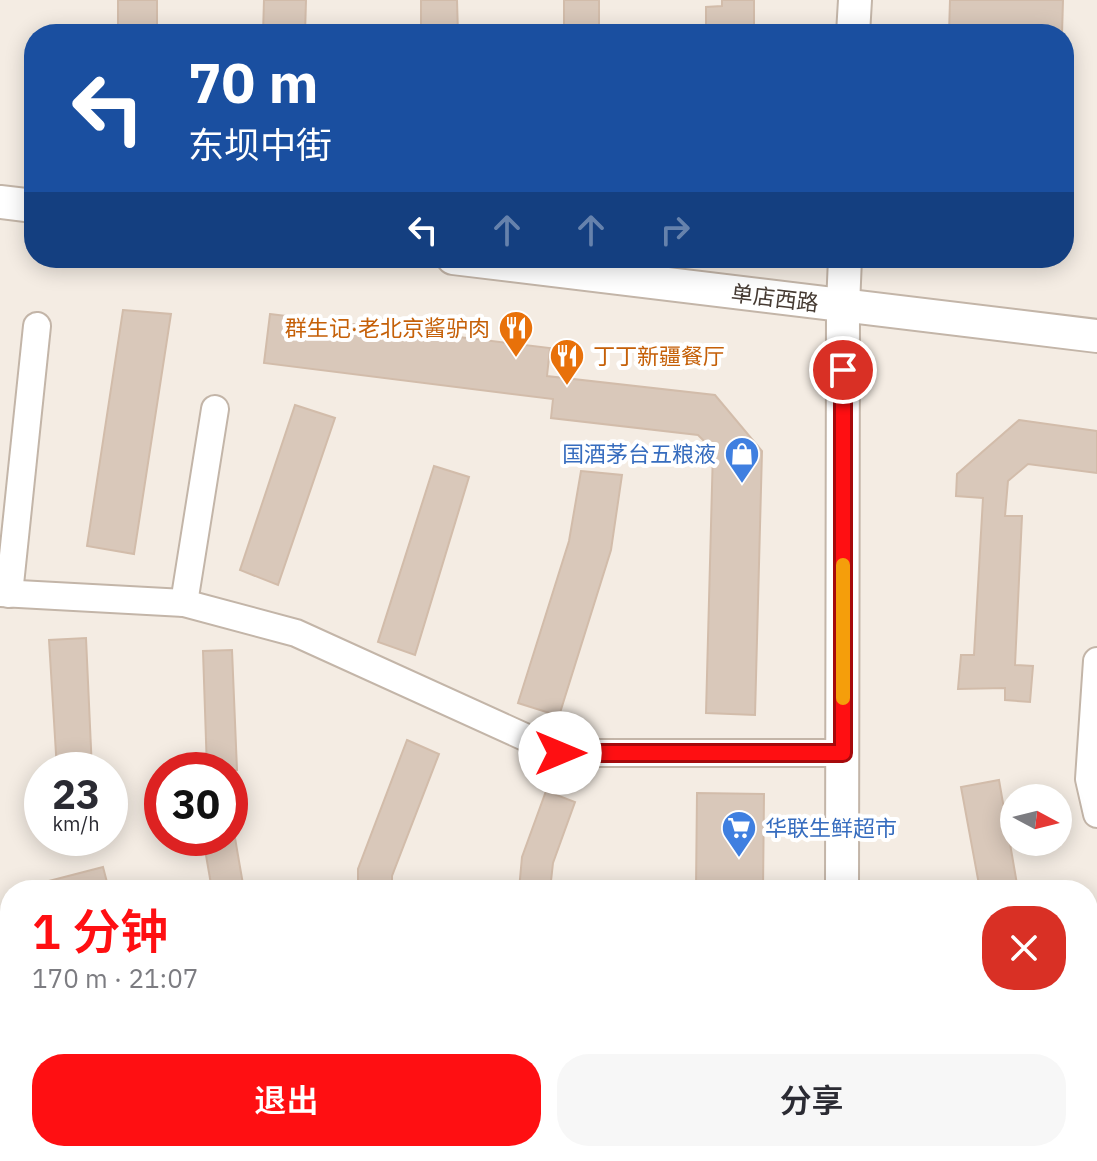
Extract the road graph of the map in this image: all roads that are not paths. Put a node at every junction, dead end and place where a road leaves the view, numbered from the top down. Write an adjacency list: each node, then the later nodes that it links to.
1 (855, 0): 2 (street)
2 (854, 24)
3 (0, 202): 4 (street)
4 (24, 205)
5 (534, 268): 7 (street, 单店西路)
6 (845, 268): 7 (street)
7 (843, 306): 9 (street, 单店西路); 14 (street)
8 (37, 326): 11 (street)
9 (1097, 336)
10 (215, 409): 12 (street)
11 (4, 594): 12 (street)
12 (184, 603): 14 (street)
13 (1097, 661): 15 (street)
14 (843, 753): 16 (street)
15 (1097, 814)
16 (842, 880)

